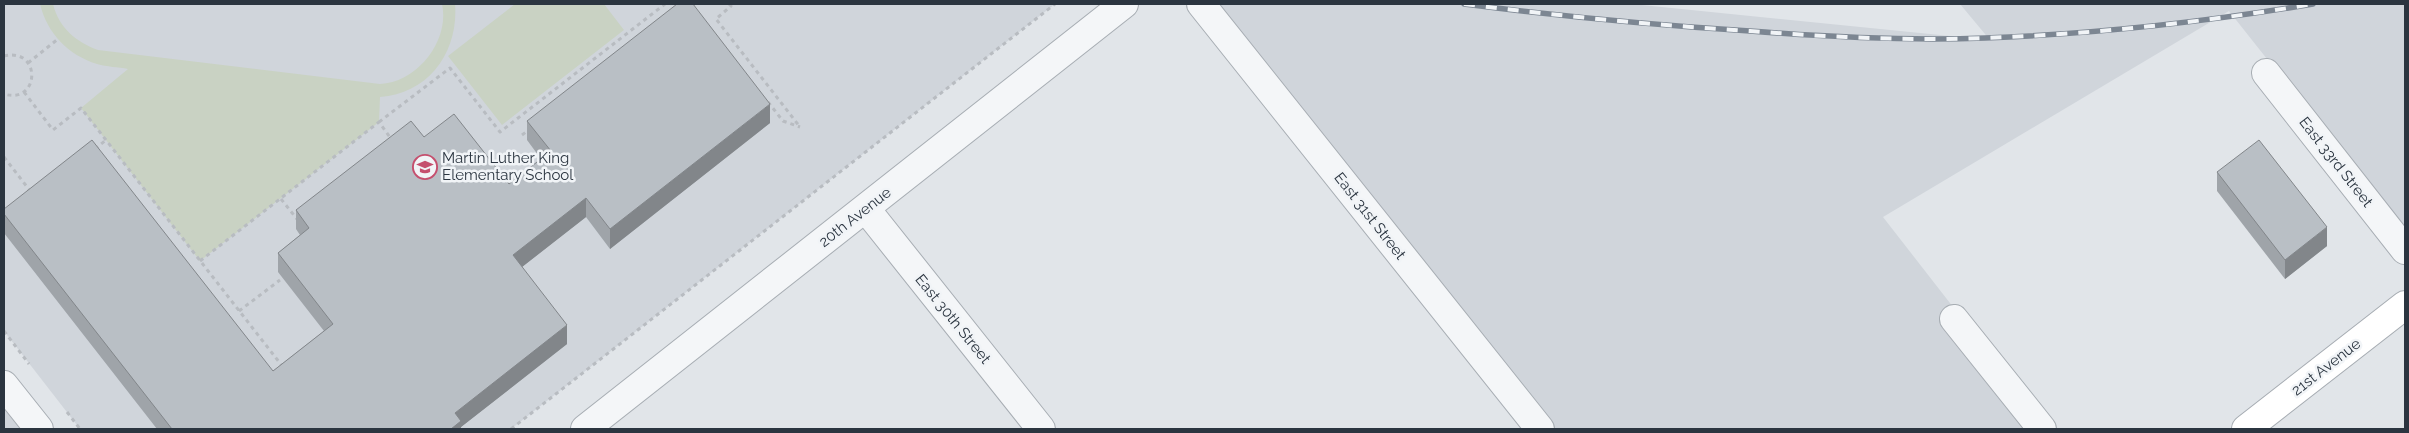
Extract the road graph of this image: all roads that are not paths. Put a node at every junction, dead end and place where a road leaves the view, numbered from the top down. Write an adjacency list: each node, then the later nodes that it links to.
1 (1124, 4): 4 (street, 20th Avenue)
2 (1201, 4): 12 (street, East 31st Street)
3 (2266, 73): 5 (street, East 33rd Street)
4 (866, 209): 10 (street, 20th Avenue); 11 (street, East 30th Street)
5 (2405, 250)
6 (2405, 305): 14 (street, 21st Avenue)
7 (1954, 319): 13 (street)
8 (4, 385): 9 (street)
9 (39, 429)
10 (585, 429)
11 (1041, 429)
12 (1540, 429)
13 (2042, 429)
14 (2246, 429)

